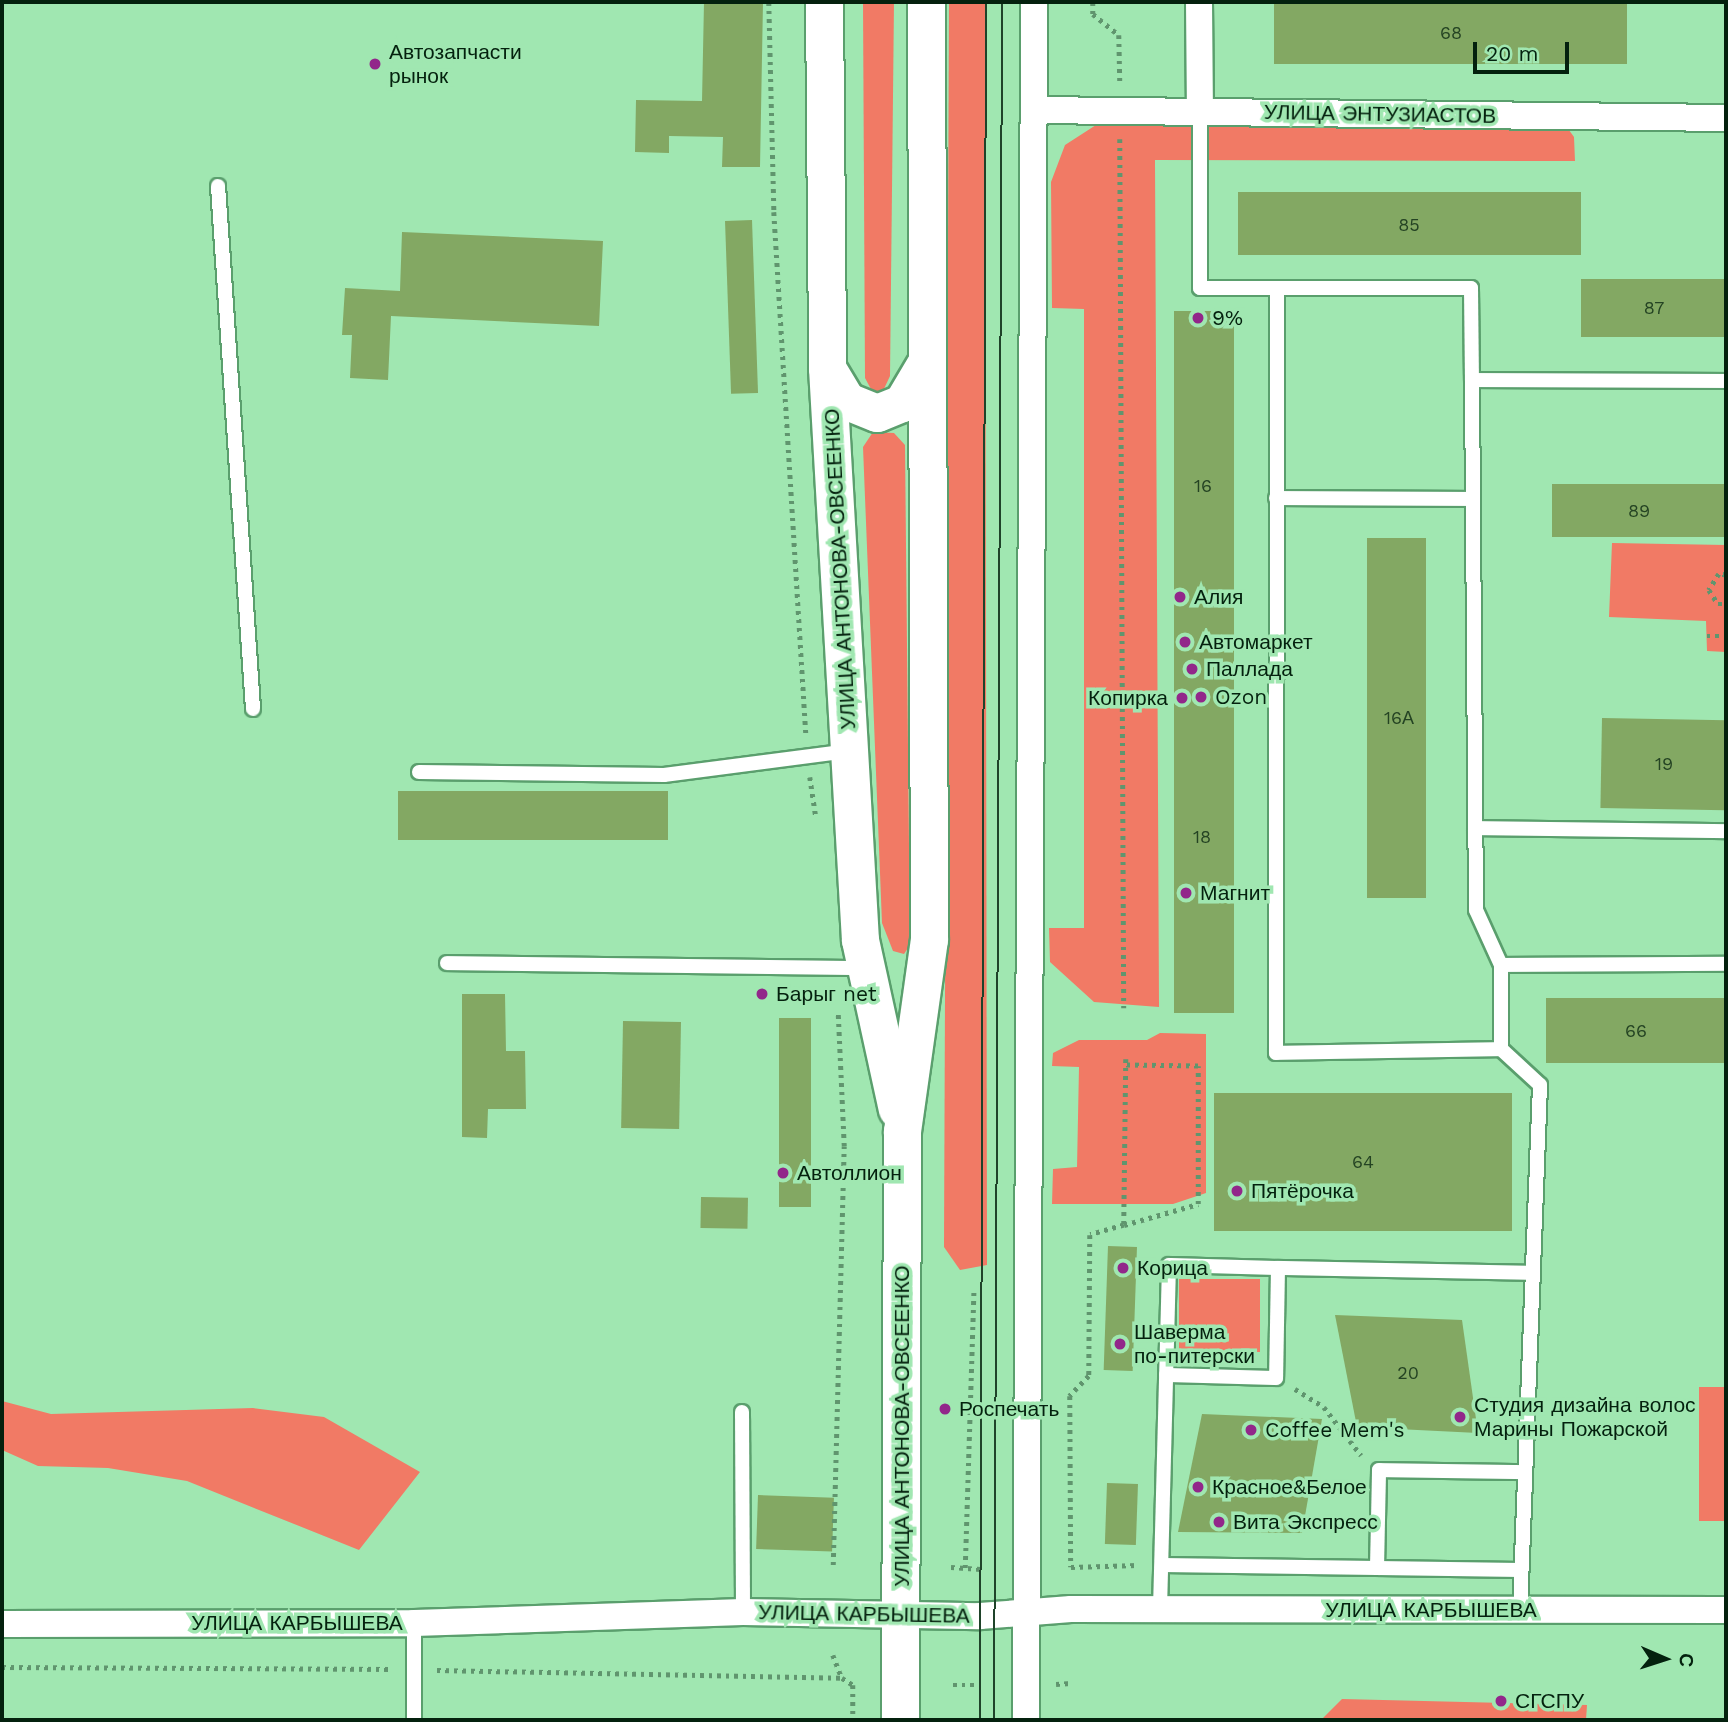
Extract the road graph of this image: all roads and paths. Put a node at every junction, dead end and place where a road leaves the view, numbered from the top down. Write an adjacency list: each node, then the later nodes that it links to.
1 (769, 2): 26 (path)
2 (824, 2): 15 (main road, УЛИЦА АНТОНОВА-ОВСЕЕНКО)
3 (926, 2): 14 (main road, УЛИЦА АНТОНОВА-ОВСЕЕНКО)
4 (1034, 2): 8 (street)
5 (1093, 2): 7 (path)
6 (1199, 2): 9 (street)
7 (1120, 85)
8 (1034, 110): 9 (street, УЛИЦА ЭНТУЗИАСТОВ); 55 (street)
9 (1200, 112): 10 (street, УЛИЦА ЭНТУЗИАСТОВ); 13 (lane)
10 (1726, 118)
11 (1120, 131): 35 (path)
12 (218, 186): 24 (lane)
13 (1277, 288): 16 (lane); 18 (lane)
14 (924, 366): 15 (main road); 37 (main road, УЛИЦА АНТОНОВА-ОВСЕЕНКО)
15 (827, 368): 25 (main road, УЛИЦА АНТОНОВА-ОВСЕЕНКО)
16 (1472, 380): 17 (lane); 19 (lane)
17 (1726, 381)
18 (1276, 498): 19 (lane); 36 (lane)
19 (1473, 499): 29 (lane)
20 (1726, 575): 21 (path)
21 (1726, 604)
22 (1707, 636): 23 (path)
23 (1726, 636)
24 (253, 709)
25 (850, 750): 26 (lane); 34 (main road, УЛИЦА АНТОНОВА-ОВСЕЕНКО)
26 (807, 756): 27 (lane); 28 (path)
27 (419, 772)
28 (817, 822)
29 (1475, 828): 30 (lane); 33 (lane)
30 (1726, 831)
31 (447, 964): 34 (lane)
32 (1726, 964): 33 (lane)
33 (1501, 965): 36 (lane)
34 (851, 968): 37 (main road, УЛИЦА АНТОНОВА-ОВСЕЕНКО); 47 (path)
35 (1124, 1008)
36 (1501, 1049): 40 (lane)
37 (902, 1131): 59 (main road, УЛИЦА АНТОНОВА-ОВСЕЕНКО)
38 (1124, 1225): 38 (path); 48 (path)
39 (1278, 1268): 40 (lane); 42 (lane); 43 (lane)
40 (1533, 1273): 46 (lane)
41 (974, 1289): 50 (path)
42 (1166, 1375): 43 (lane); 48 (lane)
43 (1276, 1378): 45 (path)
44 (742, 1412): 58 (lane)
45 (1379, 1470): 46 (lane); 51 (lane)
46 (1525, 1472): 53 (lane)
47 (833, 1565)
48 (1162, 1565): 51 (lane); 54 (lane)
49 (951, 1567): 50 (path)
50 (965, 1568): 52 (path)
51 (1377, 1568): 53 (lane)
52 (981, 1569)
53 (1521, 1570): 56 (lane)
54 (1160, 1609): 55 (street, УЛИЦА КАРБЫШЕВА); 56 (street, УЛИЦА КАРБЫШЕВА)
55 (1027, 1610): 59 (street, УЛИЦА КАРБЫШЕВА); 70 (street)
56 (1520, 1610): 57 (street, УЛИЦА КАРБЫШЕВА)
57 (1726, 1610)
58 (743, 1612): 59 (street, УЛИЦА КАРБЫШЕВА); 60 (street, УЛИЦА КАРБЫШЕВА)
59 (902, 1615): 69 (main road, УЛИЦА АНТОНОВА-ОВСЕЕНКО)
60 (414, 1623): 61 (street, УЛИЦА КАРБЫШЕВА); 67 (lane)
61 (2, 1624)
62 (833, 1655): 68 (path)
63 (1071, 1683): 64 (path)
64 (1056, 1684)
65 (953, 1685): 66 (path)
66 (980, 1685)
67 (414, 1720)
68 (853, 1720)
69 (900, 1720)
70 (1026, 1720)

